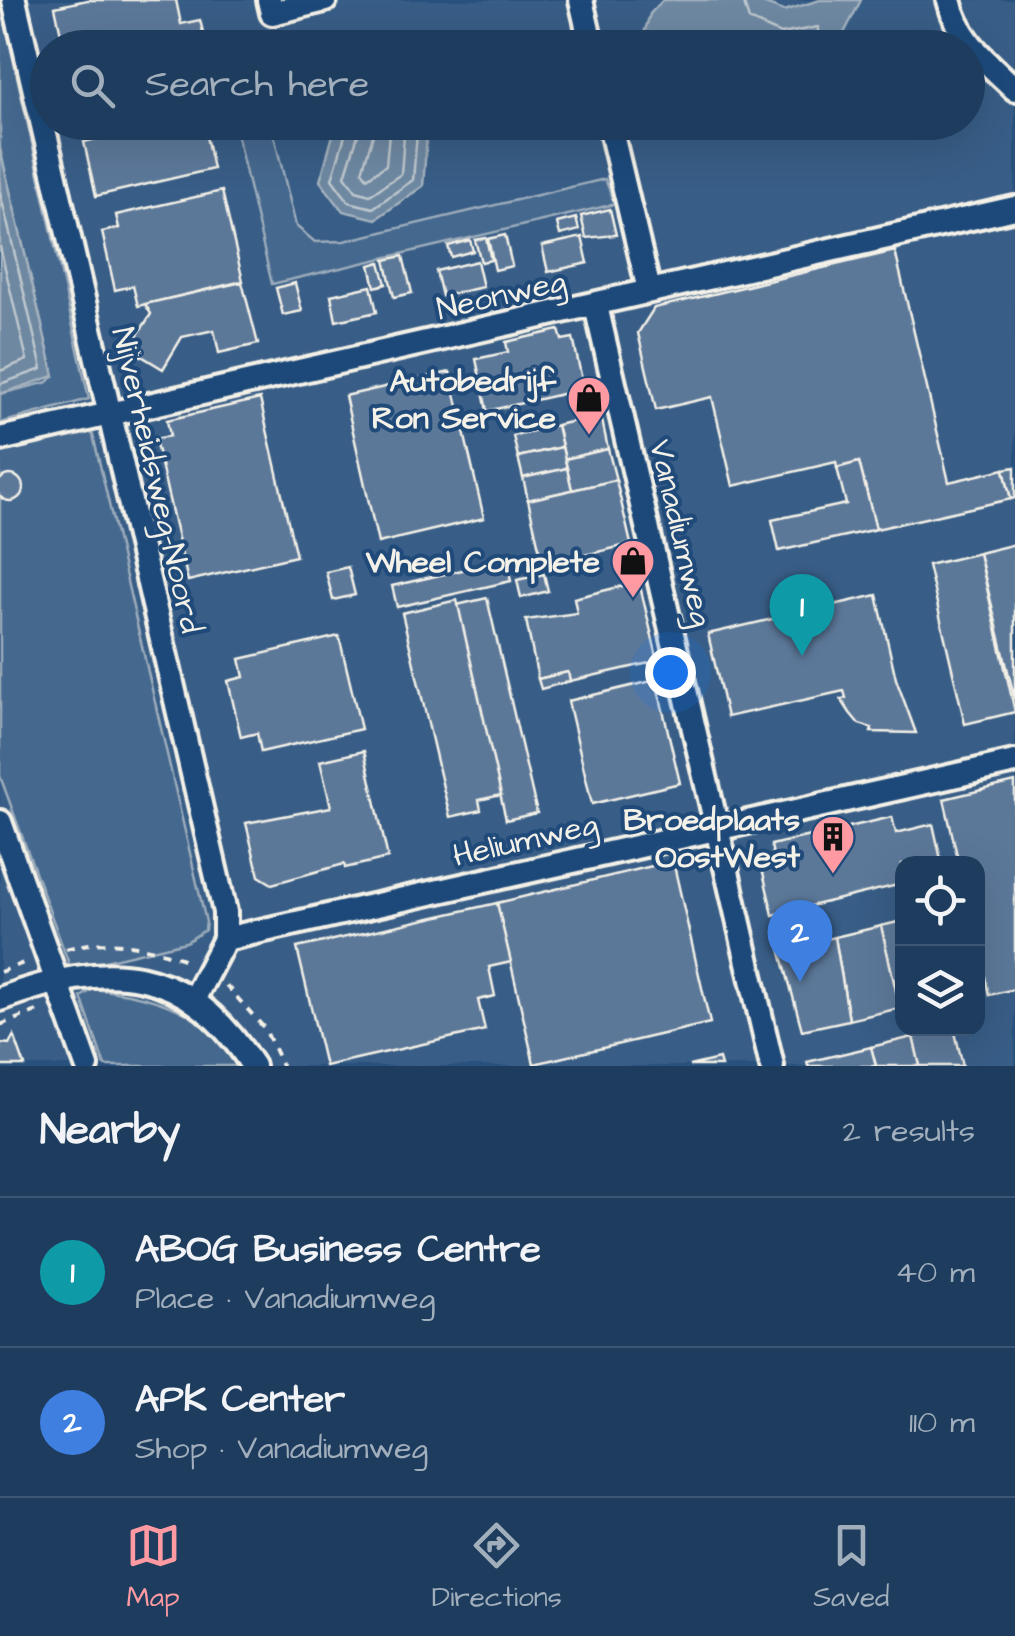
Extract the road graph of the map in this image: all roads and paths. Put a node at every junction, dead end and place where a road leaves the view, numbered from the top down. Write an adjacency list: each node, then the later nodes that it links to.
1 (14, 0): 9 (street, Nijverheidsweg-Noord)
2 (269, 0): 3 (street)
3 (325, 0)
4 (581, 0): 6 (street)
5 (950, 0): 7 (street)
6 (588, 30)
7 (959, 30)
8 (985, 61): 10 (street)
9 (30, 69)
10 (1015, 90)
11 (46, 140): 16 (street, Nijverheidsweg-Noord)
12 (613, 140): 14 (street)
13 (1015, 208): 14 (street, Neonweg)
14 (649, 290): 15 (street, Neonweg)
15 (596, 306): 16 (street, Neonweg); 20 (street, Vanadiumweg)
16 (110, 414): 17 (street, Neonweg); 21 (street, Nijverheidsweg-Noord)
17 (0, 439)
18 (1015, 762): 20 (street, Heliumweg)
19 (0, 822): 22 (street)
20 (716, 830): 21 (street, Heliumweg); 33 (street, Vanadiumweg)
21 (225, 939): 24 (street)
22 (46, 955): 23 (path); 24 (path); 25 (street)
23 (0, 972)
24 (209, 972): 27 (street); 32 (path)
25 (55, 979): 26 (street); 27 (street); 28 (street)
26 (0, 998)
27 (193, 1000): 31 (street)
28 (63, 1001): 29 (path); 30 (street)
29 (0, 1025)
30 (87, 1066)
31 (253, 1066)
32 (282, 1066)
33 (772, 1066)

